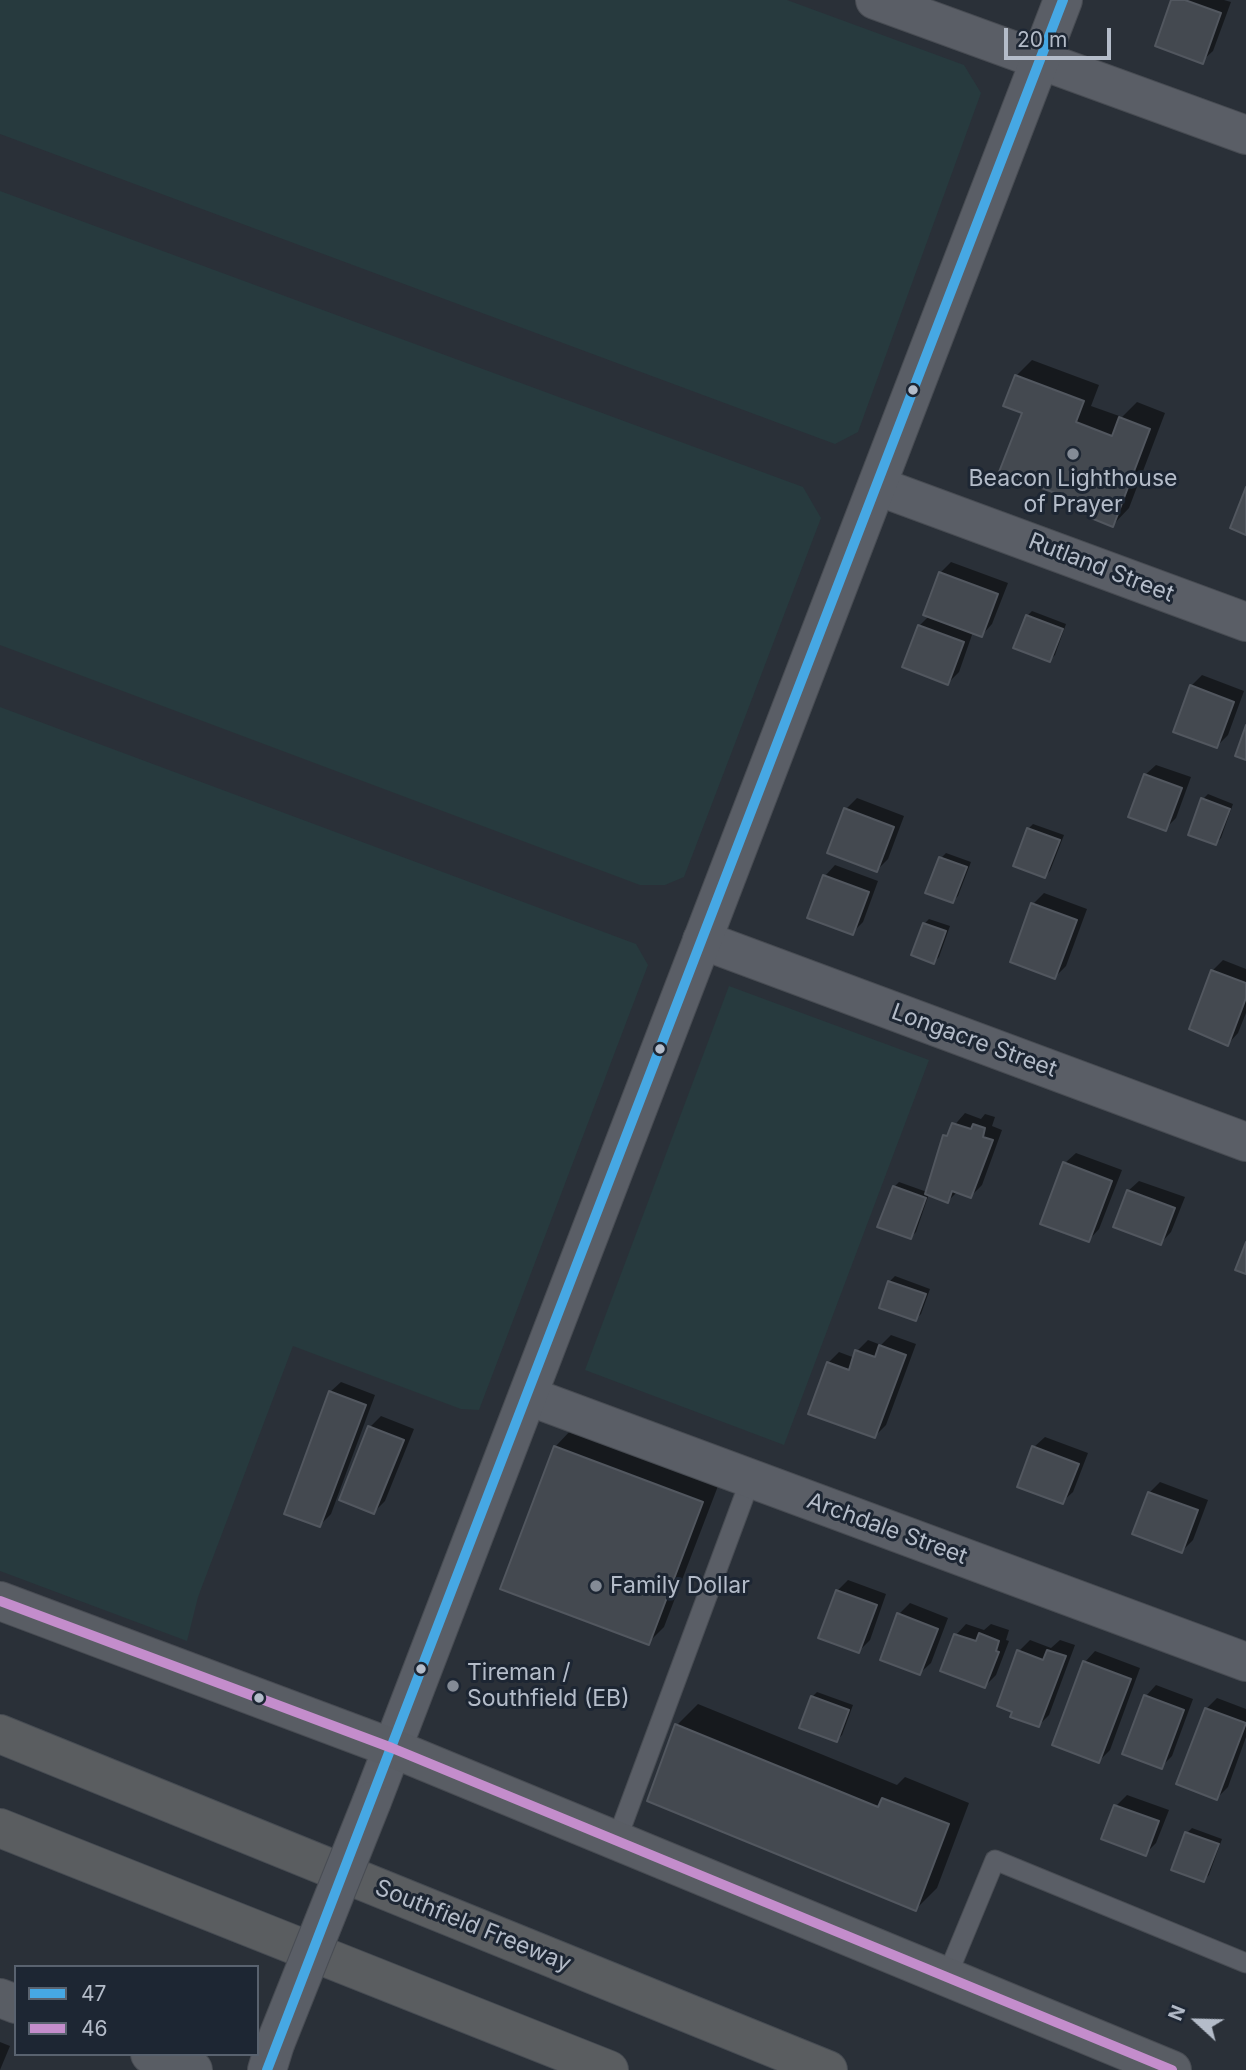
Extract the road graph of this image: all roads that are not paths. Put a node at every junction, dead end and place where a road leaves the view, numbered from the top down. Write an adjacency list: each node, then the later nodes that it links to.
1 (875, 0): 3 (street)
2 (1063, 0): 3 (street)
3 (1039, 62): 4 (street); 5 (street)
4 (1246, 135)
5 (877, 486): 6 (street, Rutland Street); 7 (street)
6 (1246, 622)
7 (702, 940): 8 (street, Longacre Street); 9 (street)
8 (1246, 1142)
9 (528, 1396): 10 (street, Archdale Street); 14 (street)
10 (751, 1478): 12 (street, Archdale Street); 16 (lane)
11 (0, 1601): 14 (main road)
12 (1246, 1662)
13 (0, 1734): 23 (highway, Southfield Freeway)
14 (392, 1748): 16 (main road); 20 (street, bridge)
15 (0, 1828): 22 (highway)
16 (617, 1839): 18 (main road)
17 (1246, 1963): 18 (lane)
18 (947, 1976): 24 (main road)
19 (155, 2056): 21 (main road)
20 (271, 2057)
21 (193, 2070)
22 (609, 2070)
23 (828, 2070)
24 (1172, 2070)

